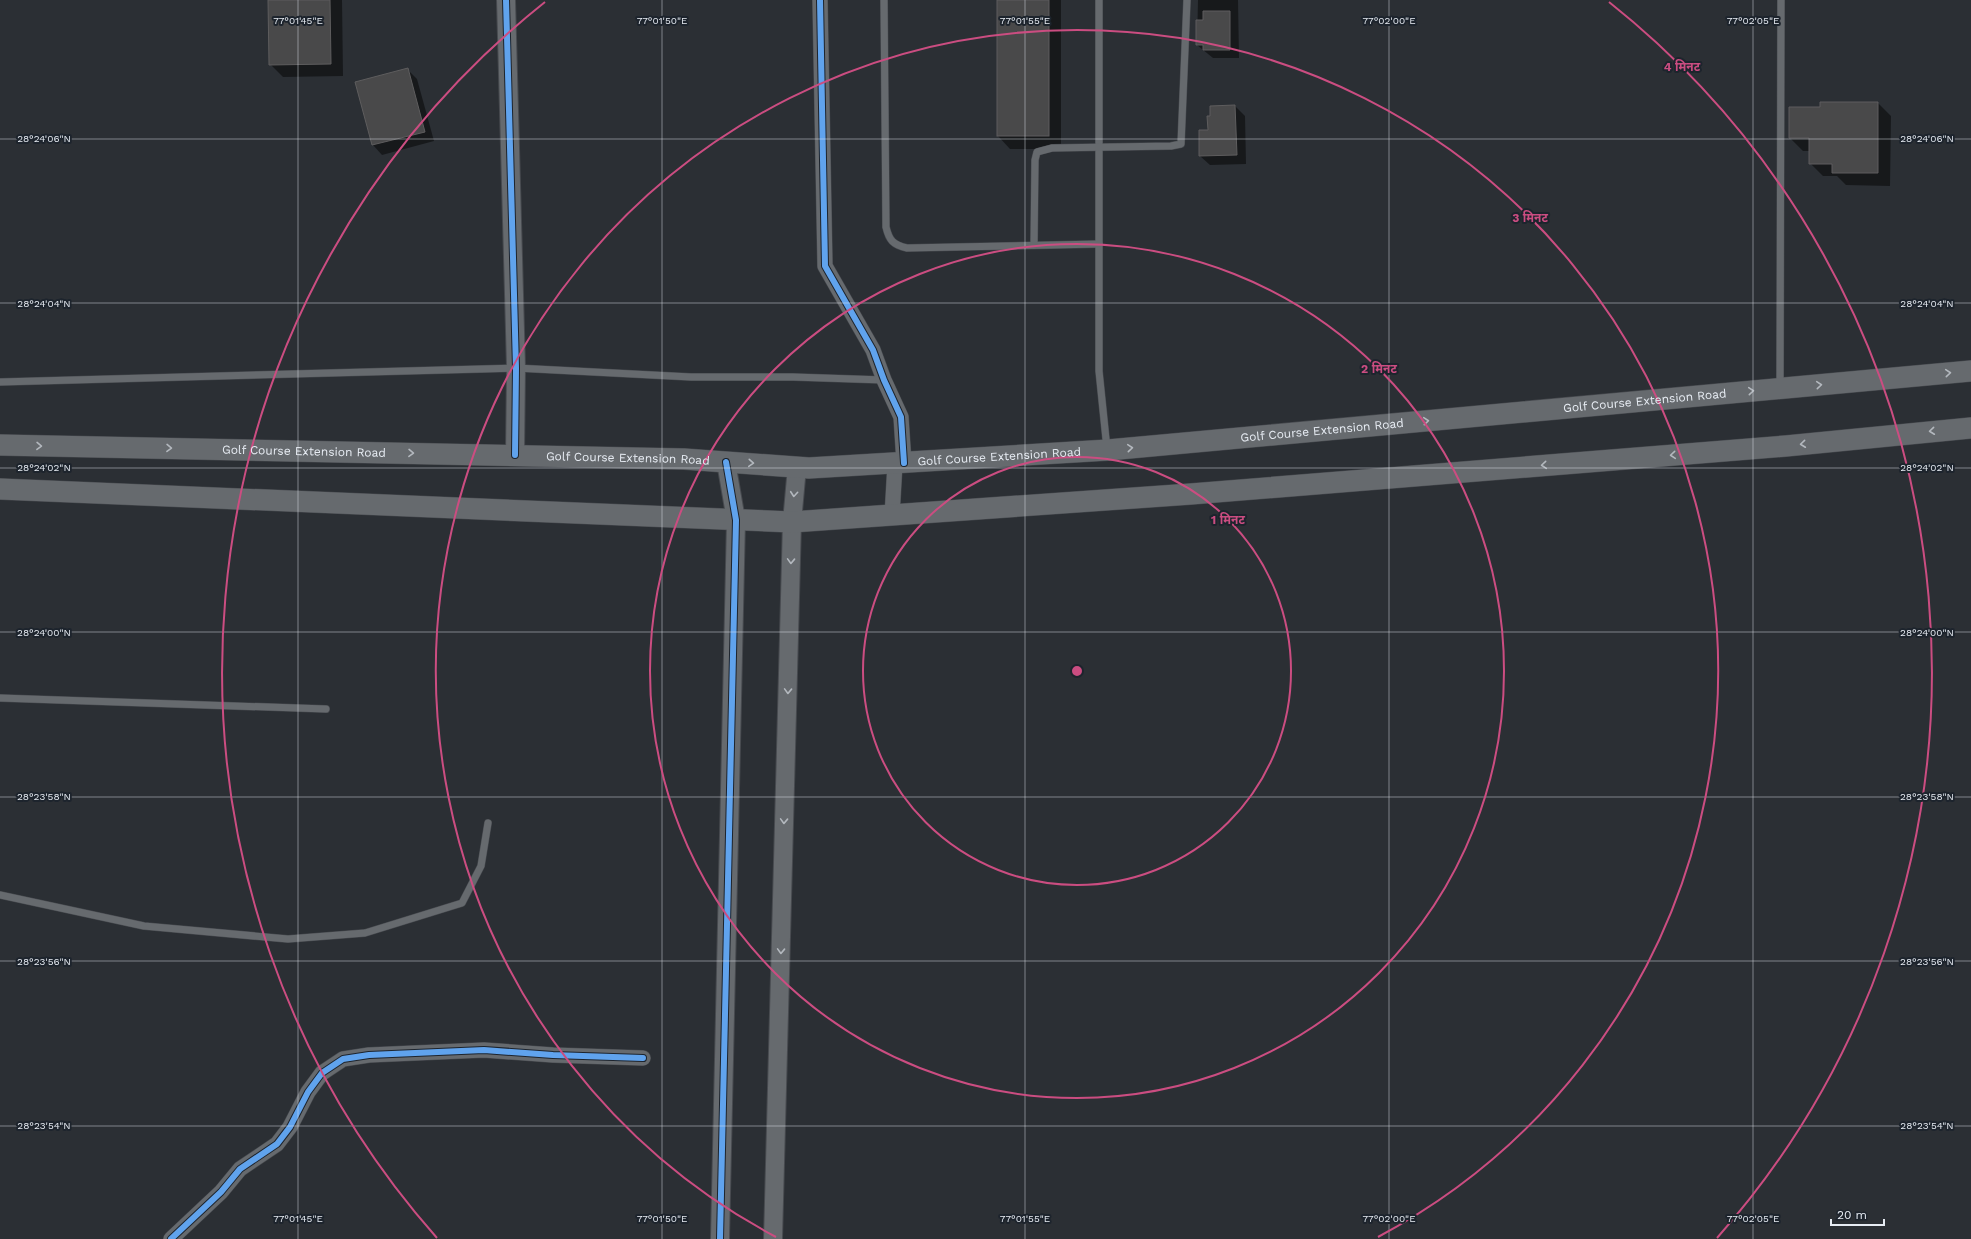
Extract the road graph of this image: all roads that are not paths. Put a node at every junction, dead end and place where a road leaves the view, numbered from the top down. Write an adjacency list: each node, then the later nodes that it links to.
1 (506, 0): 10 (street)
2 (820, 0): 12 (street)
3 (884, 0): 9 (lane)
4 (1099, 0): 7 (lane)
5 (1186, 0): 7 (lane)
6 (1781, 0): 14 (lane)
7 (1099, 148): 8 (lane); 9 (lane)
8 (1099, 244): 9 (lane); 17 (lane)
9 (1034, 245)
10 (516, 368): 12 (lane); 13 (lane); 18 (street)
11 (1971, 371): 14 (main road, Golf Course Extension Road, one-way to 11)
12 (884, 380): 20 (street)
13 (0, 382)
14 (1780, 389): 17 (main road, Golf Course Extension Road, one-way to 14)
15 (1971, 428): 23 (main road, one-way to 23)
16 (0, 445): 18 (main road, Golf Course Extension Road, one-way to 18)
17 (1108, 450): 20 (main road, Golf Course Extension Road)
18 (515, 455): 19 (main road, Golf Course Extension Road)
19 (726, 462): 21 (main road, Golf Course Extension Road, one-way to 21); 24 (street)
20 (900, 463): 21 (main road, Golf Course Extension Road); 23 (street)
21 (796, 467): 25 (street, one-way to 25)
22 (0, 489): 24 (main road)
23 (892, 516): 25 (main road)
24 (736, 520): 25 (main road); 32 (street)
25 (792, 522): 33 (street, one-way to 33)
26 (0, 698): 27 (lane)
27 (326, 709)
28 (488, 823): 29 (lane)
29 (0, 895)
30 (643, 1058): 31 (street)
31 (171, 1239)
32 (720, 1239)
33 (773, 1239)

